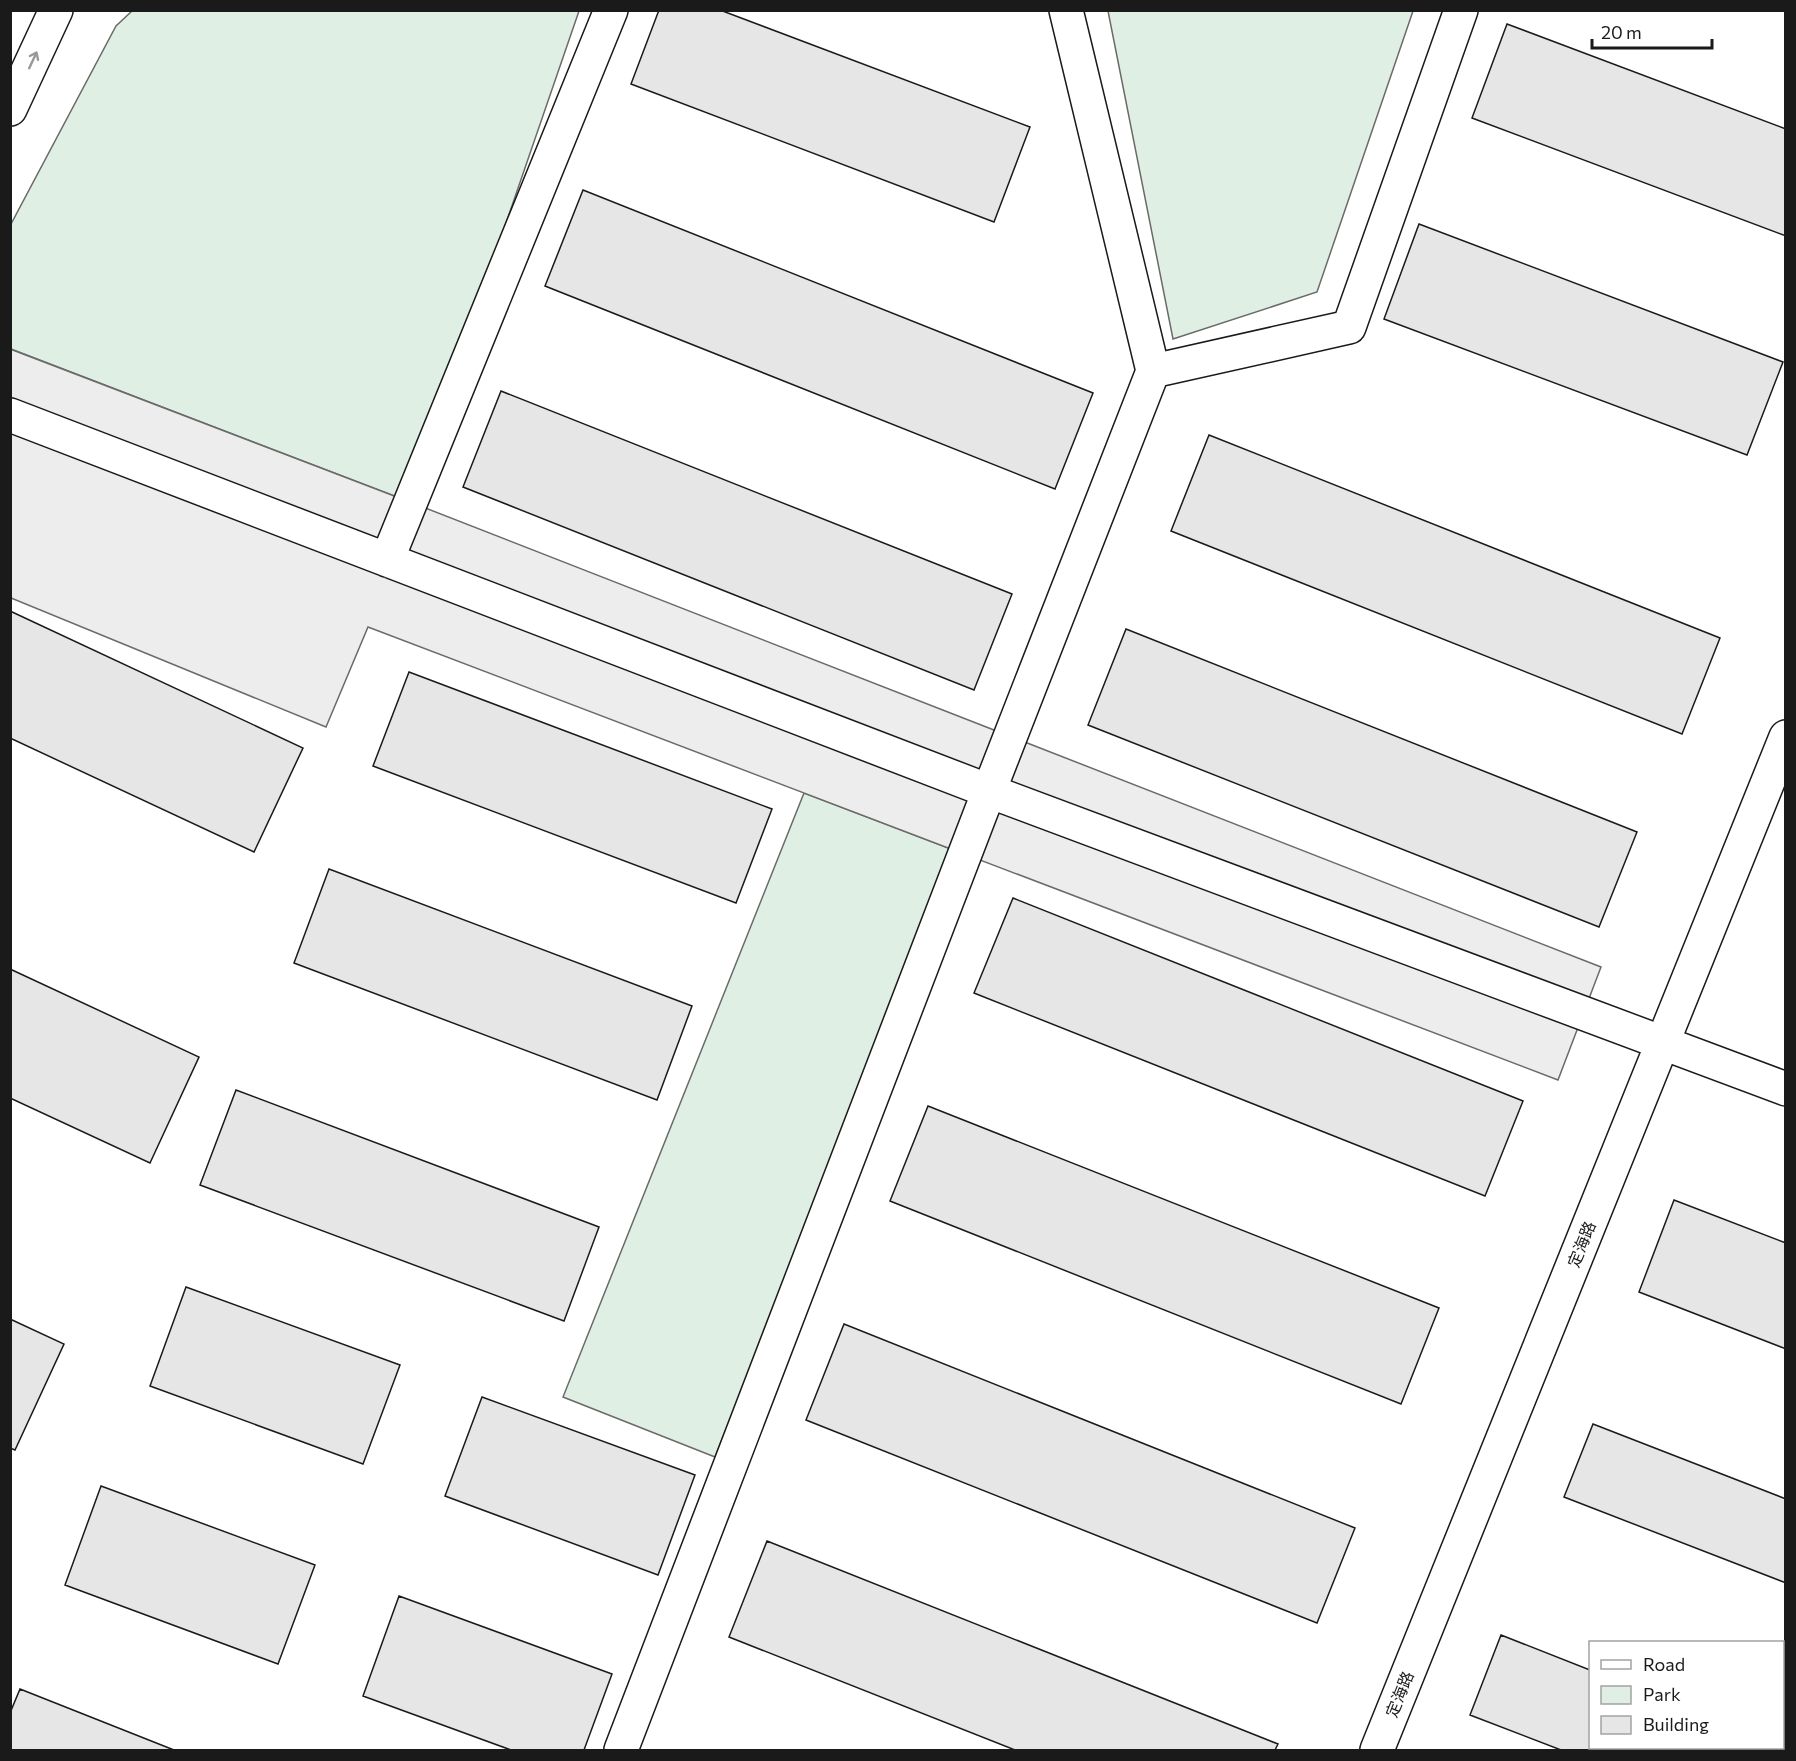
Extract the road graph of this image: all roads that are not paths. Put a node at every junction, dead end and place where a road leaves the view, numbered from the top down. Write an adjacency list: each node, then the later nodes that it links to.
1 (56, 10): 5 (street, one-way to 1)
2 (610, 10): 8 (street)
3 (1066, 10): 6 (street)
4 (1461, 10): 6 (street)
5 (10, 109)
6 (1153, 371): 10 (street)
7 (10, 415): 8 (street)
8 (387, 560): 10 (street)
9 (1785, 737): 11 (street, 定海路)
10 (989, 791): 11 (street); 13 (street)
11 (1662, 1044): 12 (street); 14 (street, 定海路)
12 (1785, 1089)
13 (621, 1750)
14 (1377, 1750)

